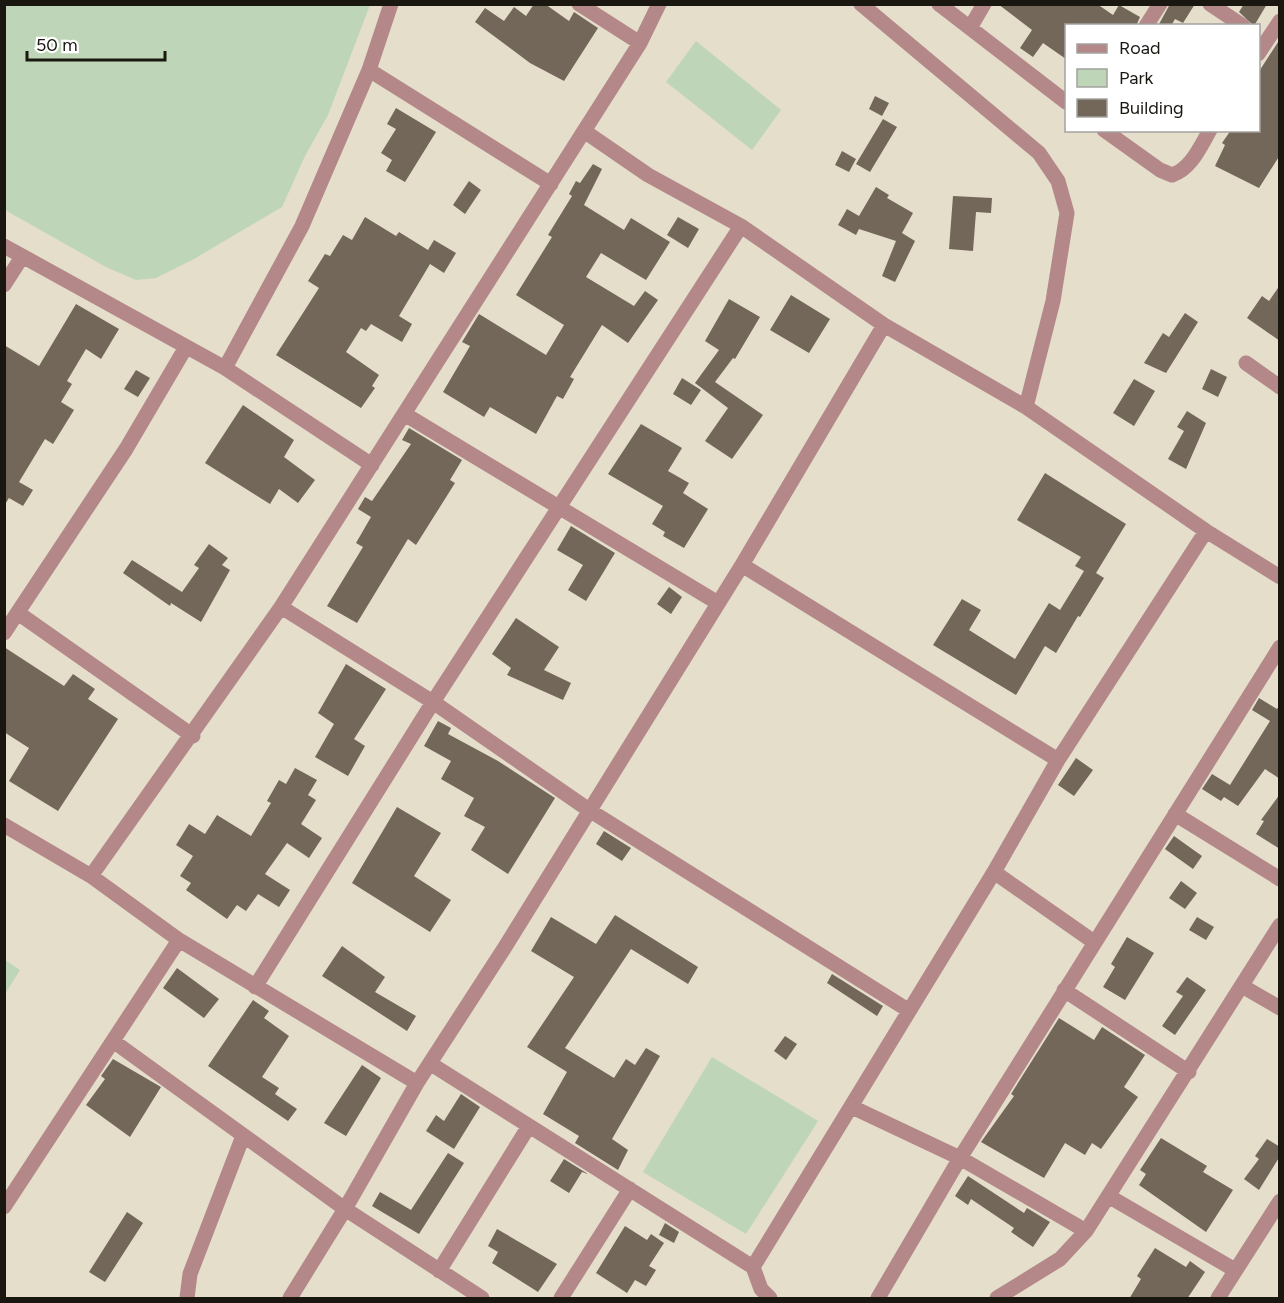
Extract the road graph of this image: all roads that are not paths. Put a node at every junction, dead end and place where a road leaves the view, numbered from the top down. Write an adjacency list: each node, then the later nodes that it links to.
1 (391, 4): 15 (street)
2 (579, 4): 13 (street)
3 (658, 4): 13 (street)
4 (861, 4): 30 (street)
5 (939, 4): 12 (street)
6 (984, 4): 12 (street)
7 (1160, 4): 10 (street)
8 (1210, 4): 11 (street)
9 (1280, 21): 14 (street)
10 (1147, 24)
11 (1240, 24)
12 (969, 28): 16 (street)
13 (640, 43): 17 (street)
14 (1266, 45)
15 (369, 70): 20 (street); 28 (street)
16 (1065, 101)
17 (584, 131): 20 (street); 21 (street)
18 (1107, 132): 19 (street)
19 (1209, 132)
20 (551, 184): 31 (street)
21 (741, 226): 25 (street); 33 (street)
22 (4, 246): 23 (street)
23 (22, 257): 24 (street); 26 (street)
24 (4, 285)
25 (884, 325): 30 (street); 35 (street)
26 (186, 347): 28 (street); 39 (street)
27 (1246, 363): 29 (street)
28 (225, 368): 32 (street)
29 (1280, 387)
30 (1026, 406): 34 (street)
31 (406, 415): 32 (street); 33 (street)
32 (372, 465): 38 (street)
33 (561, 506): 37 (street); 42 (street)
34 (1206, 531): 36 (street); 44 (street)
35 (742, 565): 37 (street); 44 (street)
36 (1280, 577)
37 (718, 603): 45 (street)
38 (281, 608): 42 (street); 43 (street)
39 (18, 614): 40 (street); 43 (street)
40 (4, 633)
41 (1280, 647): 46 (street)
42 (433, 702): 45 (street); 55 (street)
43 (193, 736): 49 (street)
44 (1058, 760): 48 (street)
45 (589, 810): 58 (street); 60 (street)
46 (1175, 814): 50 (street); 53 (street)
47 (4, 825): 49 (street)
48 (994, 872): 53 (street); 58 (street)
49 (91, 876): 52 (street)
50 (1280, 879)
51 (1280, 924): 54 (street)
52 (180, 940): 55 (street); 59 (street)
53 (1094, 942): 56 (street)
54 (1242, 986): 57 (street); 61 (street)
55 (255, 987): 62 (street)
56 (1064, 990): 61 (street); 66 (street)
57 (1280, 1008)
58 (908, 1010): 63 (street)
59 (113, 1041): 65 (street); 70 (street)
60 (430, 1064): 62 (street); 64 (street)
61 (1189, 1072): 68 (street)
62 (417, 1083): 71 (street)
63 (852, 1107): 66 (street); 73 (street)
64 (529, 1126): 67 (street); 75 (street)
65 (243, 1136): 71 (street); 78 (street)
66 (960, 1158): 72 (street); 82 (street)
67 (630, 1189): 73 (street); 81 (street)
68 (1110, 1197): 72 (street); 74 (street)
69 (1280, 1201): 74 (street)
70 (4, 1207)
71 (345, 1209): 75 (street); 79 (street)
72 (1086, 1231): 83 (street)
73 (753, 1267): 76 (street)
74 (1235, 1270): 77 (street)
75 (439, 1271): 80 (street)
76 (762, 1295)
77 (1225, 1296)
78 (187, 1299)
79 (290, 1299)
80 (482, 1299)
81 (561, 1299)
82 (878, 1299)
83 (997, 1299)

